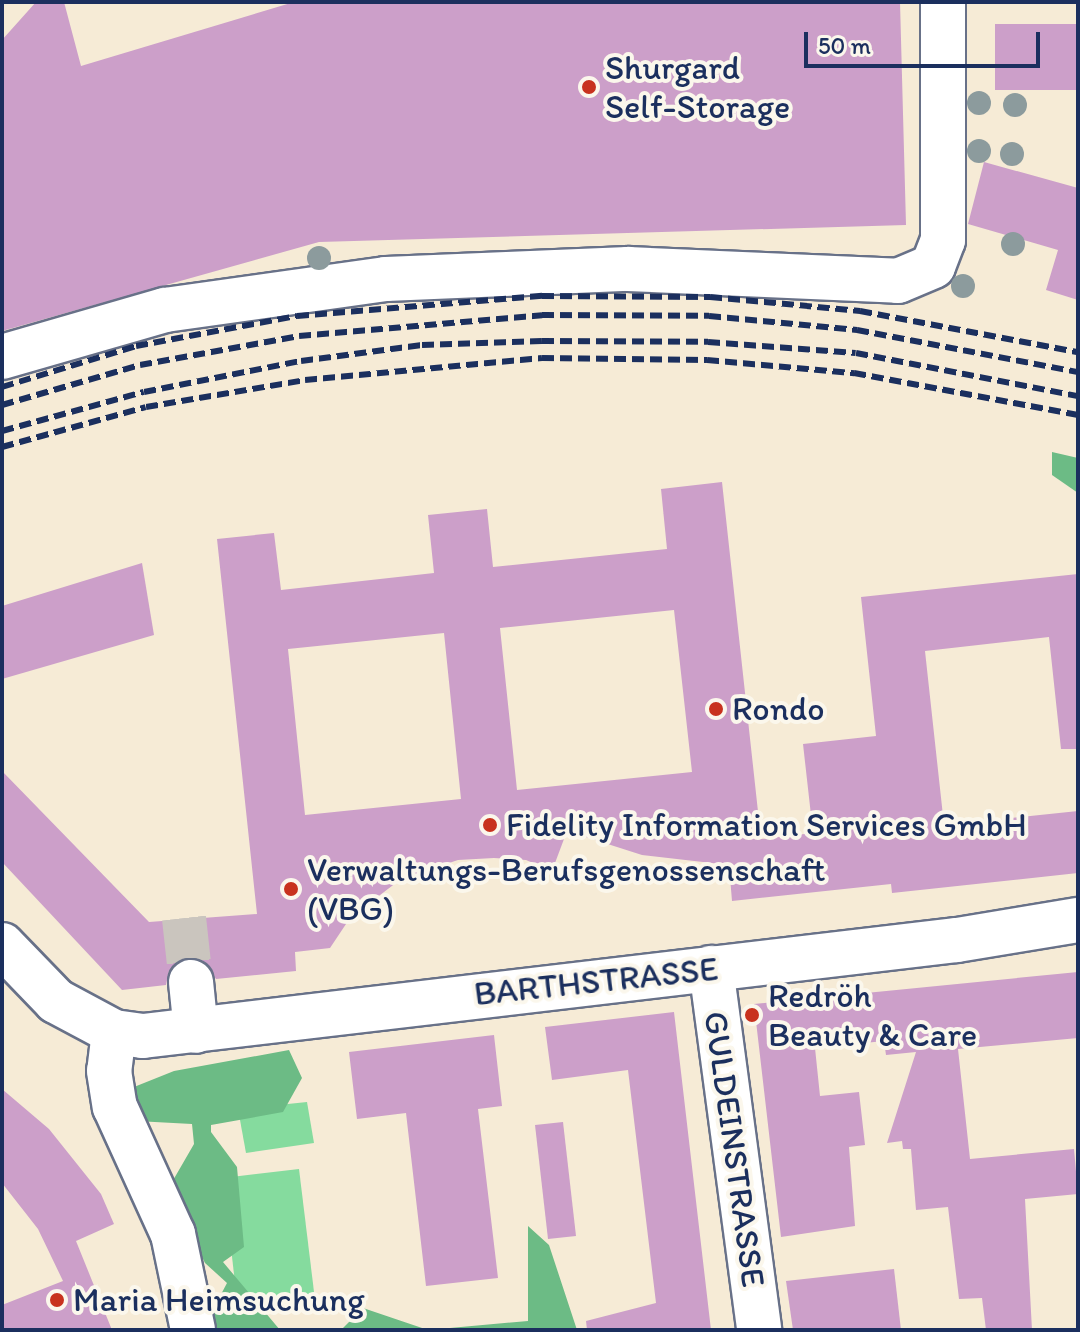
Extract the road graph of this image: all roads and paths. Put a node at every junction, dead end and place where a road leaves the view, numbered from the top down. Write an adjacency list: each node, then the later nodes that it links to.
1 (943, 2): 2 (street)
2 (2, 357)
3 (1078, 920): 5 (street, BARTHSTRASSE)
4 (2, 945): 8 (street)
5 (711, 968): 7 (street, BARTHSTRASSE); 10 (street, GULDEINSTRASSE)
6 (191, 982): 7 (street)
7 (196, 1031): 8 (street, BARTHSTRASSE)
8 (114, 1032): 9 (street)
9 (193, 1330)
10 (759, 1330)

